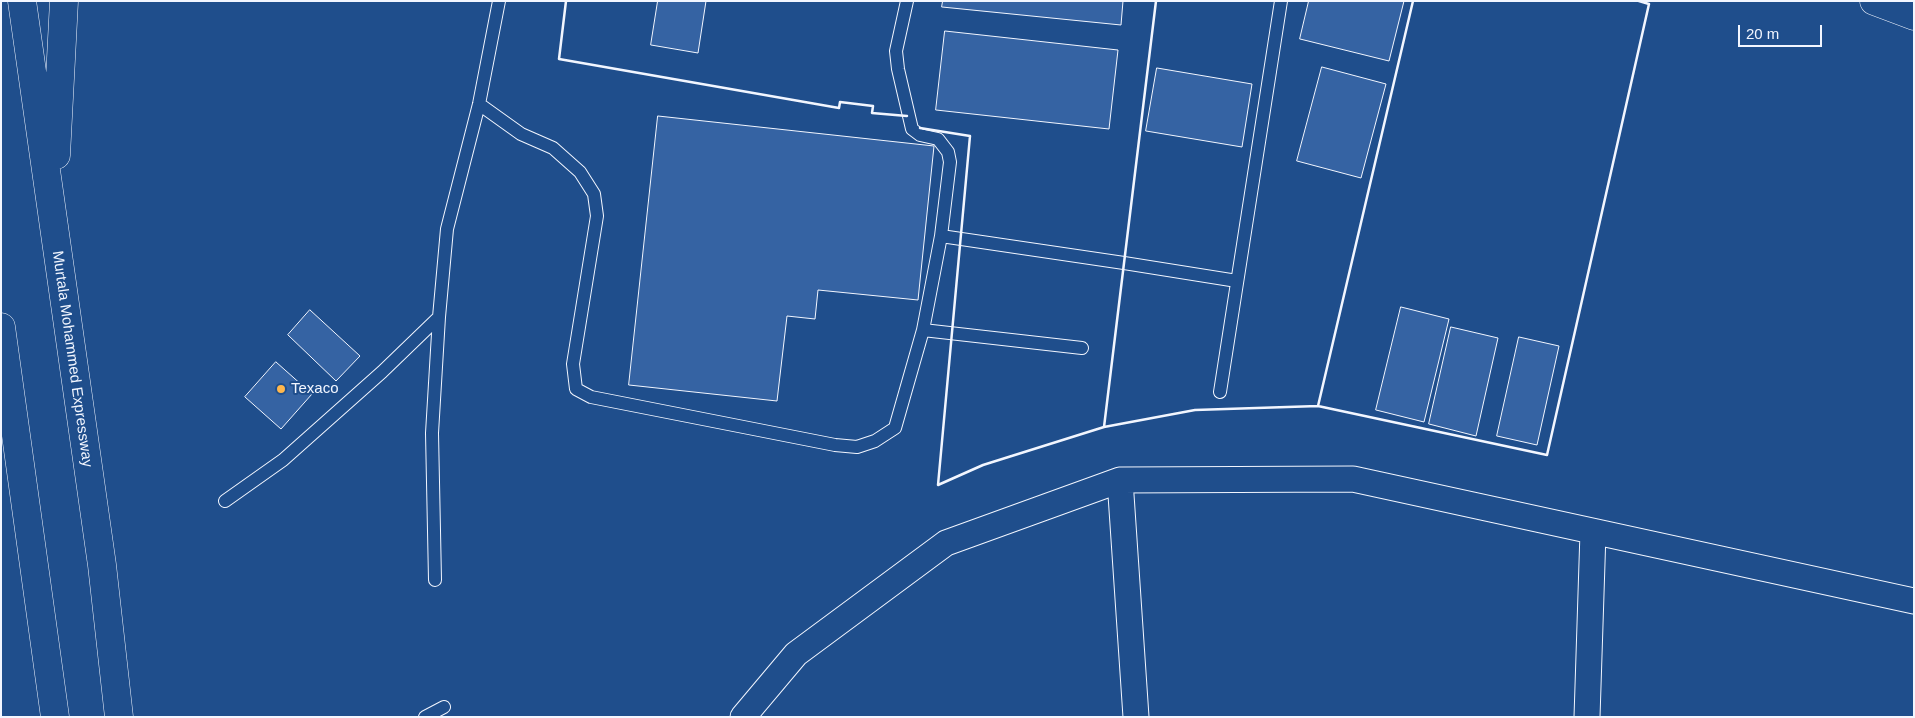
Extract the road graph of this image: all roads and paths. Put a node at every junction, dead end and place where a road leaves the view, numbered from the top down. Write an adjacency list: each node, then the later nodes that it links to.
1 (22, 1): 9 (main road, Murtala Mohammed Expressway)
2 (64, 1): 9 (main road)
3 (499, 1): 8 (lane)
4 (907, 1): 10 (lane)
5 (1281, 1): 11 (lane)
6 (1874, 1): 7 (main road)
7 (1914, 16)
8 (478, 104): 12 (lane); 14 (lane)
9 (52, 216): 23 (main road, Murtala Mohammed Expressway)
10 (942, 236): 11 (lane); 14 (lane)
11 (1237, 281): 16 (lane)
12 (439, 317): 18 (lane); 20 (lane)
13 (1, 327): 24 (main road)
14 (923, 330): 15 (lane)
15 (1082, 348)
16 (1220, 392)
17 (1120, 480): 19 (street); 26 (street); 27 (street)
18 (225, 501)
19 (1593, 532): 21 (street); 28 (street)
20 (435, 580)
21 (1914, 601)
22 (444, 707): 25 (lane)
23 (118, 713)
24 (55, 717)
25 (425, 717)
26 (743, 717)
27 (1136, 717)
28 (1587, 717)

